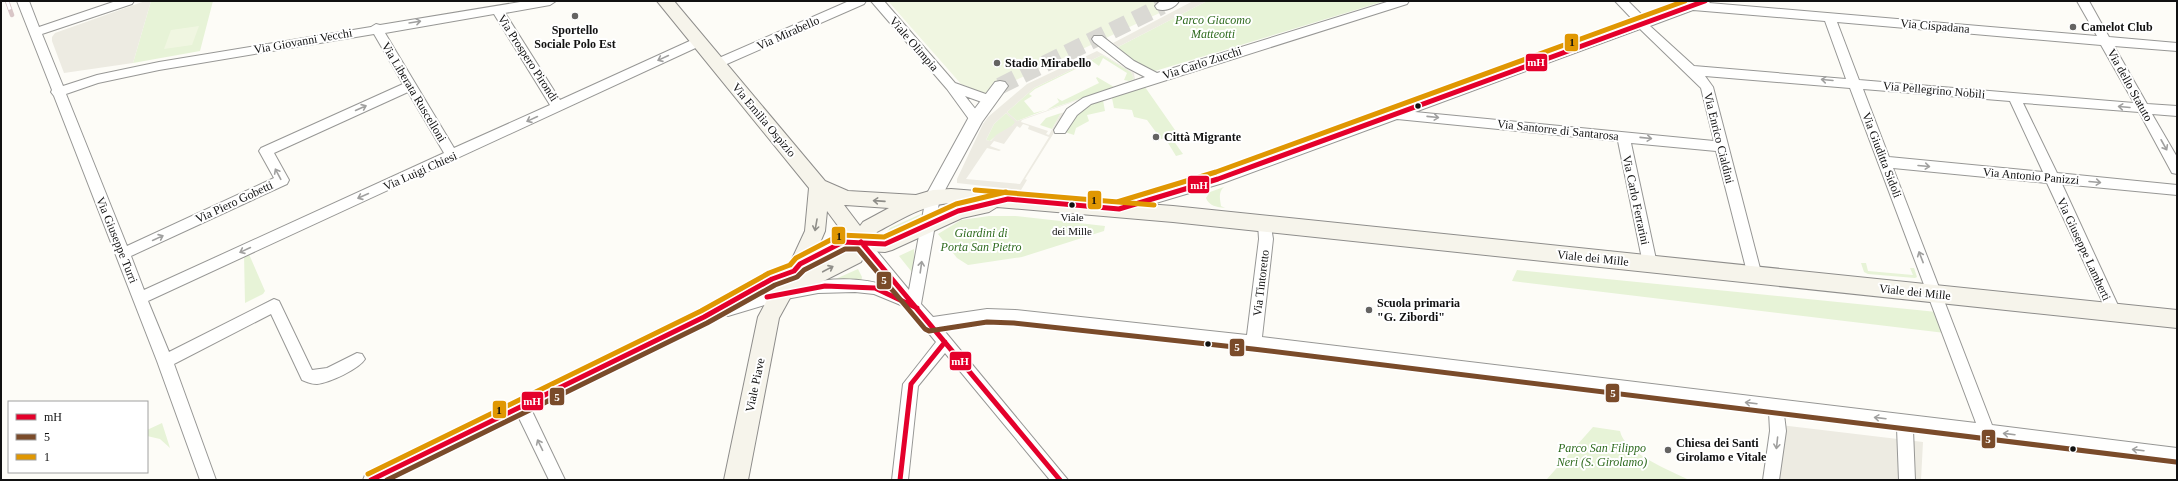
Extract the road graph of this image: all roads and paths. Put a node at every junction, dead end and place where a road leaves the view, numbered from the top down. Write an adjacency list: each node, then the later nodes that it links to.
1 (23, 1): 16 (street, Via Giuseppe Turri)
2 (128, 1): 16 (street)
3 (550, 1): 12 (street, Via Giovanni Vecchi)
4 (664, 1): 19 (main road, Via Emilia Ospizio)
5 (860, 1): 21 (street, Via Mirabello)
6 (877, 1): 26 (street, Viale Olimpia)
7 (1403, 1): 23 (street, Via Carlo Zucchi)
8 (1621, 1): 14 (street, Via Enrico Cialdini)
9 (1705, 1): 11 (street)
10 (2083, 1): 18 (street, Via dello Statuto)
11 (1692, 6): 13 (street, Via Cispadana); 14 (street)
12 (497, 10): 15 (street, Via Giovanni Vecchi, one-way to 12); 31 (street, Via Prospero Pirondi)
13 (1829, 17): 18 (street, Via Cispadana); 24 (street, Via Giuditta Sidoli)
14 (1642, 25): 22 (street, Via Enrico Cialdini); 34 (street)
15 (376, 28): 25 (street, Via Liberata Ruscelloni); 28 (street, Via Giovanni Vecchi)
16 (36, 32): 28 (street, Via Giuseppe Turri)
17 (1098, 39): 23 (street)
18 (2106, 41): 20 (street, Via Cispadana); 32 (street, Via dello Statuto)
19 (698, 42): 21 (main road, Via Emilia Ospizio); 31 (street, Via Luigi Chiesi, one-way to 31)
20 (2177, 47)
21 (716, 64): 44 (main road, Via Emilia Ospizio)
22 (1691, 70): 24 (street, Via Pellegrino Nobili, one-way to 22); 38 (street, Via Enrico Cialdini)
23 (1156, 78): 36 (street, Via Carlo Zucchi)
24 (1853, 82): 29 (street, Via Pellegrino Nobili); 40 (street, Via Giuditta Sidoli)
25 (410, 86): 39 (street, Via Liberata Ruscelloni); 53 (street, Via Piero Gobetti, one-way to 25)
26 (951, 86): 30 (street, Viale Olimpia); 35 (street, Viale Olimpia)
27 (1000, 86): 30 (street)
28 (58, 92): 53 (street, Via Giuseppe Turri)
29 (2015, 98): 32 (street, Via Pellegrino Nobili, one-way to 29); 42 (street, Via Giuseppe Lamberti)
30 (990, 100): 35 (street)
31 (558, 107): 39 (street, Via Luigi Chiesi, one-way to 39)
32 (2144, 108): 33 (street, Via Pellegrino Nobili); 41 (street, Via dello Statuto, one-way to 41)
33 (2177, 111)
34 (1394, 114): 37 (street, Via Santorre di Santarosa, one-way to 37); 43 (street)
35 (976, 119): 46 (street)
36 (1060, 130)
37 (1623, 136): 38 (street, Via Santorre di Santarosa, one-way to 38); 54 (street, Via Carlo Ferrarini)
38 (1721, 147): 56 (street, Via Enrico Cialdini)
39 (452, 156): 59 (street, Via Luigi Chiesi, one-way to 59)
40 (1885, 162): 42 (street, Via Antonio Panizzi, one-way to 42); 58 (street, Via Giuditta Sidoli, one-way to 40)
41 (2177, 169)
42 (2050, 178): 45 (street, Via Antonio Panizzi, one-way to 45); 61 (street, Via Giuseppe Lamberti)
43 (1206, 182): 48 (street); 49 (street)
44 (819, 186): 46 (main road, Viale dei Mille, one-way to 44); 52 (main road, Via Emilia Ospizio); 55 (main road, Viale Piave, one-way to 55)
45 (2177, 190)
46 (926, 199): 47 (main road, Viale dei Mille); 50 (street); 52 (main road)
47 (1008, 199): 48 (main road, Viale dei Mille); 50 (main road, Viale dei Mille)
48 (1119, 209): 49 (main road, Viale dei Mille)
49 (1173, 214): 51 (main road, Viale dei Mille)
50 (930, 224): 52 (main road, Viale dei Mille); 60 (street, one-way to 50)
51 (1266, 224): 54 (main road, Viale dei Mille); 66 (street, Via Tintoretto)
52 (861, 242): 55 (main road, Viale dei Mille); 57 (main road, one-way to 52); 60 (street)
53 (122, 254): 59 (street, Via Giuseppe Turri)
54 (1650, 264): 56 (main road, Viale dei Mille)
55 (797, 268): 57 (main road, Viale Piave); 62 (street)
56 (1755, 276): 58 (main road, Viale dei Mille)
57 (781, 292): 60 (street); 62 (street); 77 (main road, Viale Piave)
58 (1935, 294): 61 (main road, Viale dei Mille); 72 (street, Via Giuditta Sidoli)
59 (140, 298): 68 (street, Via Giuseppe Turri)
60 (914, 305): 64 (street)
61 (2114, 312): 63 (main road, Viale dei Mille)
62 (704, 317): 69 (street)
63 (2177, 319)
64 (930, 324): 65 (street); 66 (street)
65 (944, 342): 78 (street); 79 (street)
66 (1254, 342): 70 (street, one-way to 66)
67 (357, 359): 68 (street)
68 (165, 361): 74 (street, Via Giuseppe Turri)
69 (521, 406): 75 (street); 76 (street, one-way to 69)
70 (1776, 406): 71 (street, one-way to 70); 80 (street, one-way to 80)
71 (1905, 422): 72 (street); 81 (street)
72 (1987, 432): 73 (street, one-way to 72)
73 (2177, 455)
74 (208, 480)
75 (371, 480)
76 (557, 480)
77 (736, 480)
78 (900, 480)
79 (1060, 480)
80 (1772, 480)
81 (1907, 480)

